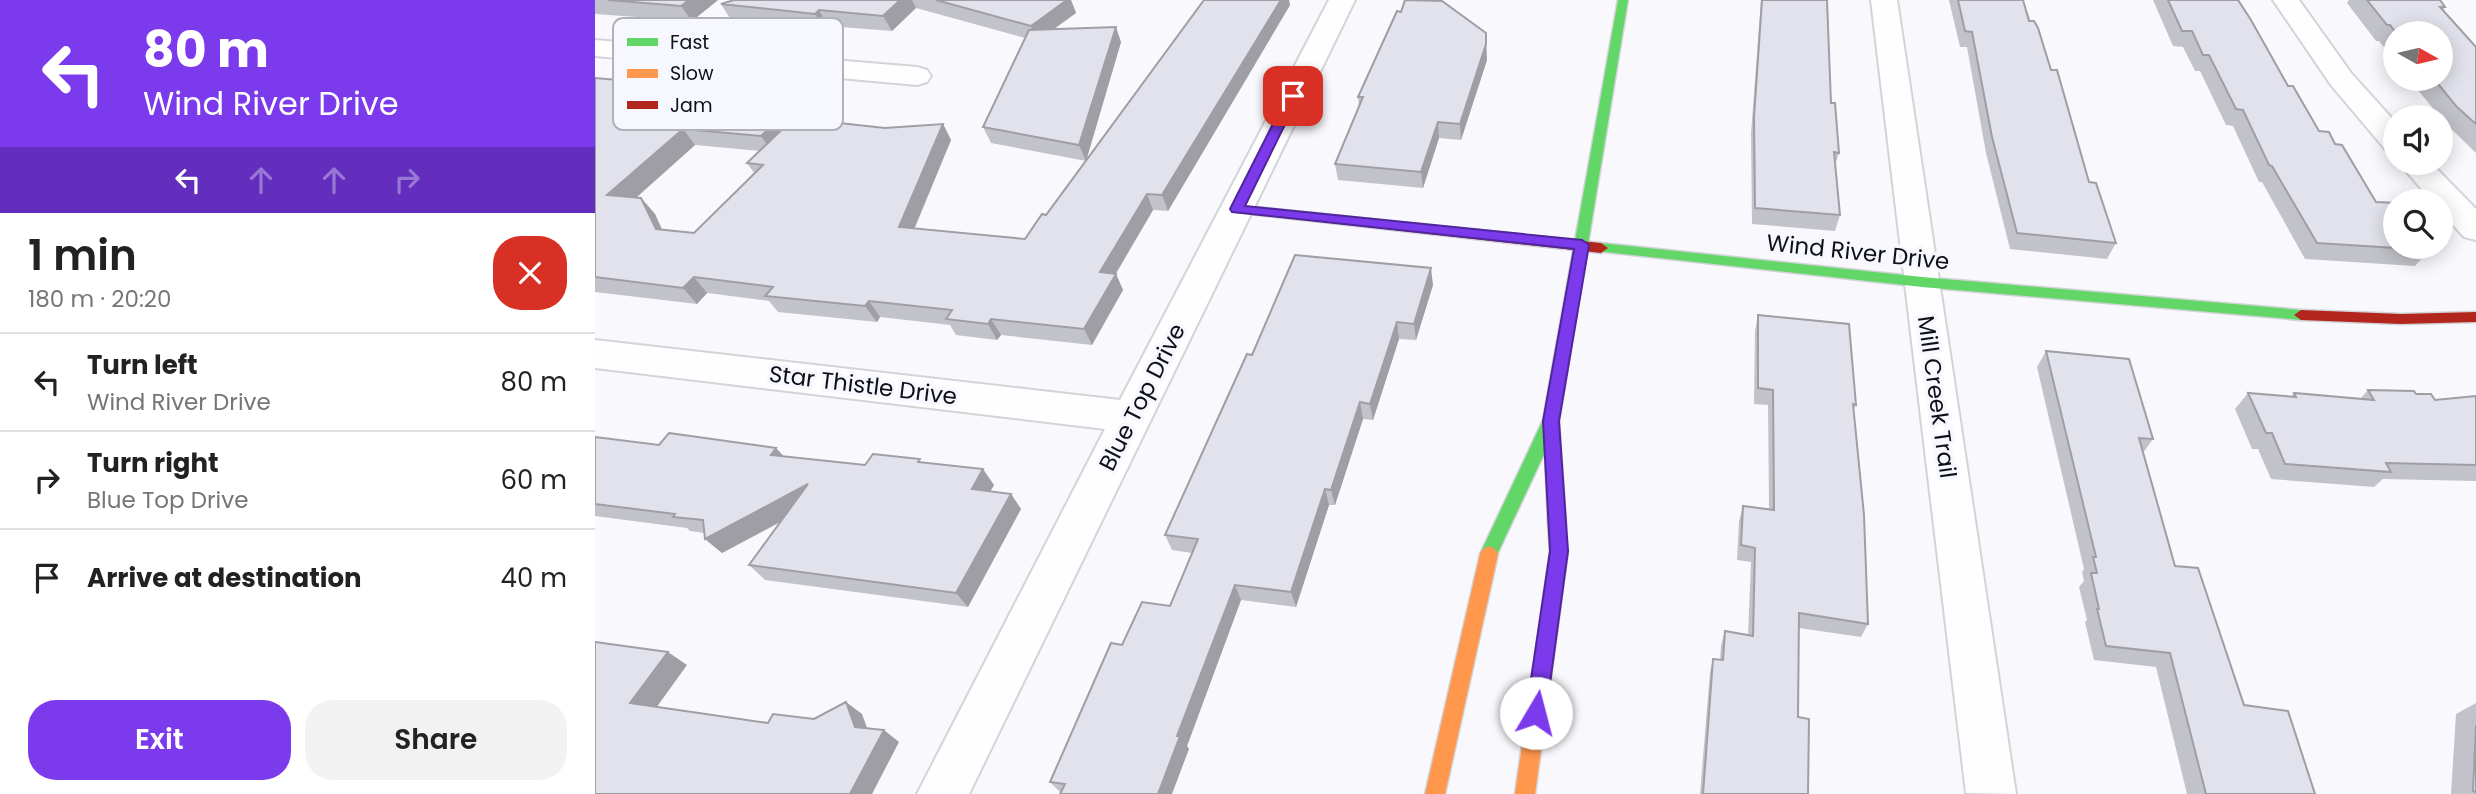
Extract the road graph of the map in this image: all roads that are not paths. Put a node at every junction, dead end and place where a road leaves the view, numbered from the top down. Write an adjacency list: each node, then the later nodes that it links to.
1 (1342, 0): 11 (street, Blue Top Drive)
2 (1623, 0): 13 (main road)
3 (1884, 0): 14 (street, Mill Creek Trail)
4 (2286, 0): 9 (street)
5 (595, 48): 6 (street)
6 (613, 50)
7 (843, 70): 8 (street)
8 (917, 76)
9 (2383, 127)
10 (2425, 175): 12 (street)
11 (1237, 209): 13 (main road, Wind River Drive); 17 (street, Blue Top Drive)
12 (2476, 229)
13 (1582, 245): 14 (main road, Wind River Drive); 18 (main road)
14 (1922, 282): 15 (main road, Wind River Drive); 19 (street, Mill Creek Trail)
15 (2476, 317)
16 (595, 354): 17 (street, Star Thistle Drive)
17 (1132, 417): 20 (street, Blue Top Drive)
18 (1551, 421): 21 (main road); 22 (main road)
19 (1991, 793)
20 (942, 794)
21 (1435, 794)
22 (1525, 794)

